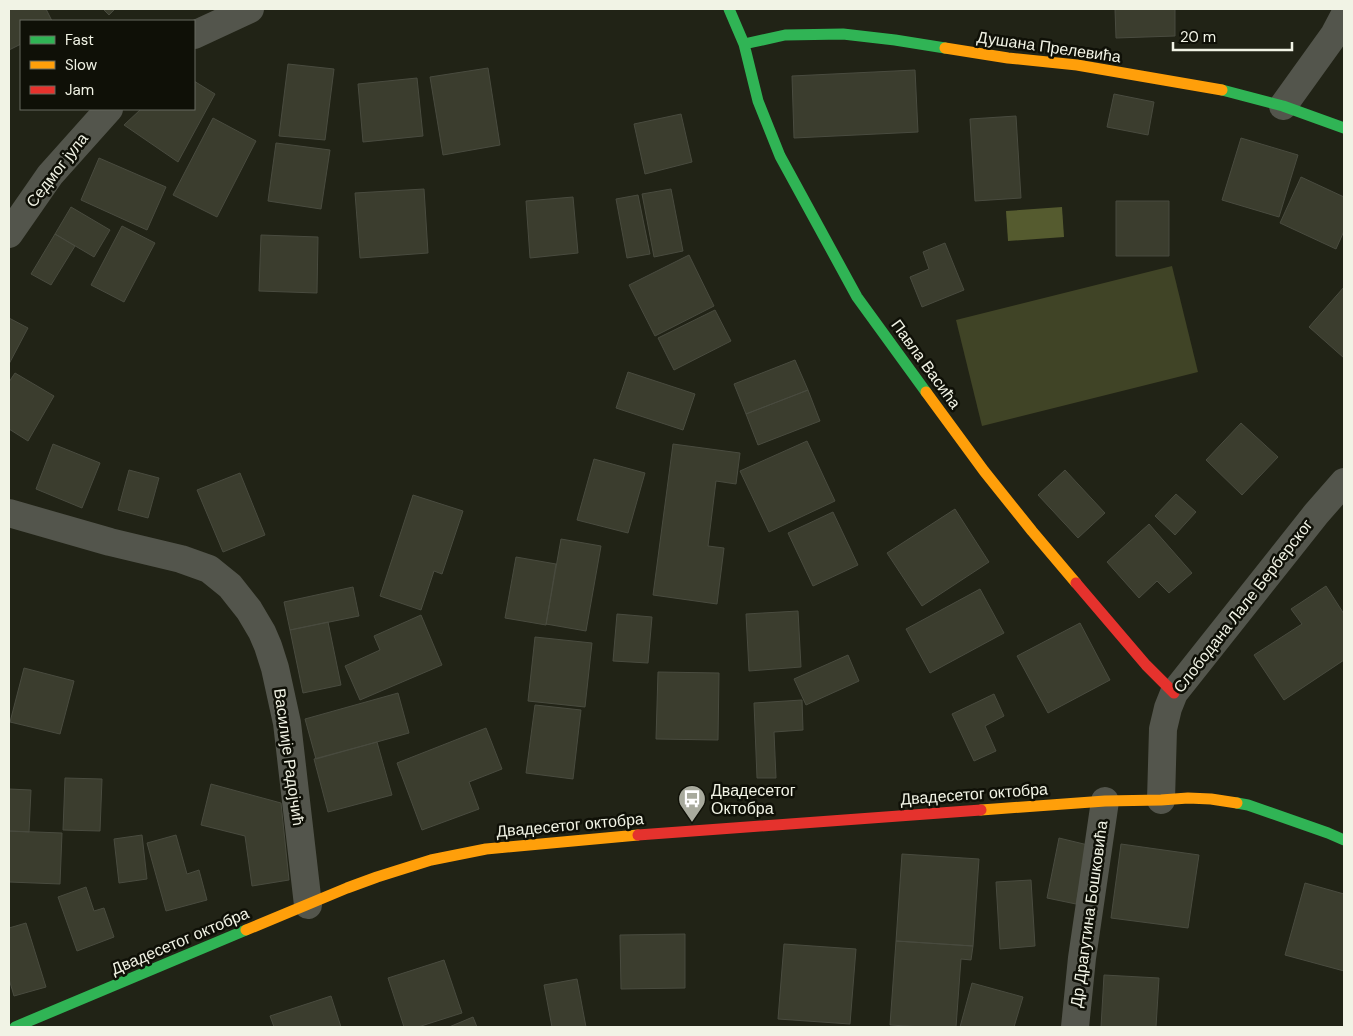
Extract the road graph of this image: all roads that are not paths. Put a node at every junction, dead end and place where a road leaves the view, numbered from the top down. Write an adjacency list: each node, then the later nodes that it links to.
1 (250, 9): 4 (street)
2 (729, 9): 5 (street, Павла Васића)
3 (1344, 16): 6 (street)
4 (195, 35)
5 (744, 44): 6 (street, Душана Прелевића); 12 (street, Павла Васића)
6 (1283, 106): 8 (street, Душана Прелевића)
7 (108, 110): 9 (street, Седмог јула)
8 (1344, 128)
9 (9, 234)
10 (1344, 482): 12 (street, Слободана Лале Берберског)
11 (9, 513): 16 (street, Василије Радојчић)
12 (1174, 692): 13 (street, Слободана Лале Берберског)
13 (1161, 800): 14 (street, Двадесетог октобра); 15 (street)
14 (1105, 801): 16 (street, Двадесетог октобра); 18 (street, Др Драгутина Бошковића)
15 (1344, 840)
16 (308, 905): 17 (street, Двадесетог октобра)
17 (15, 1027)
18 (1075, 1027)

